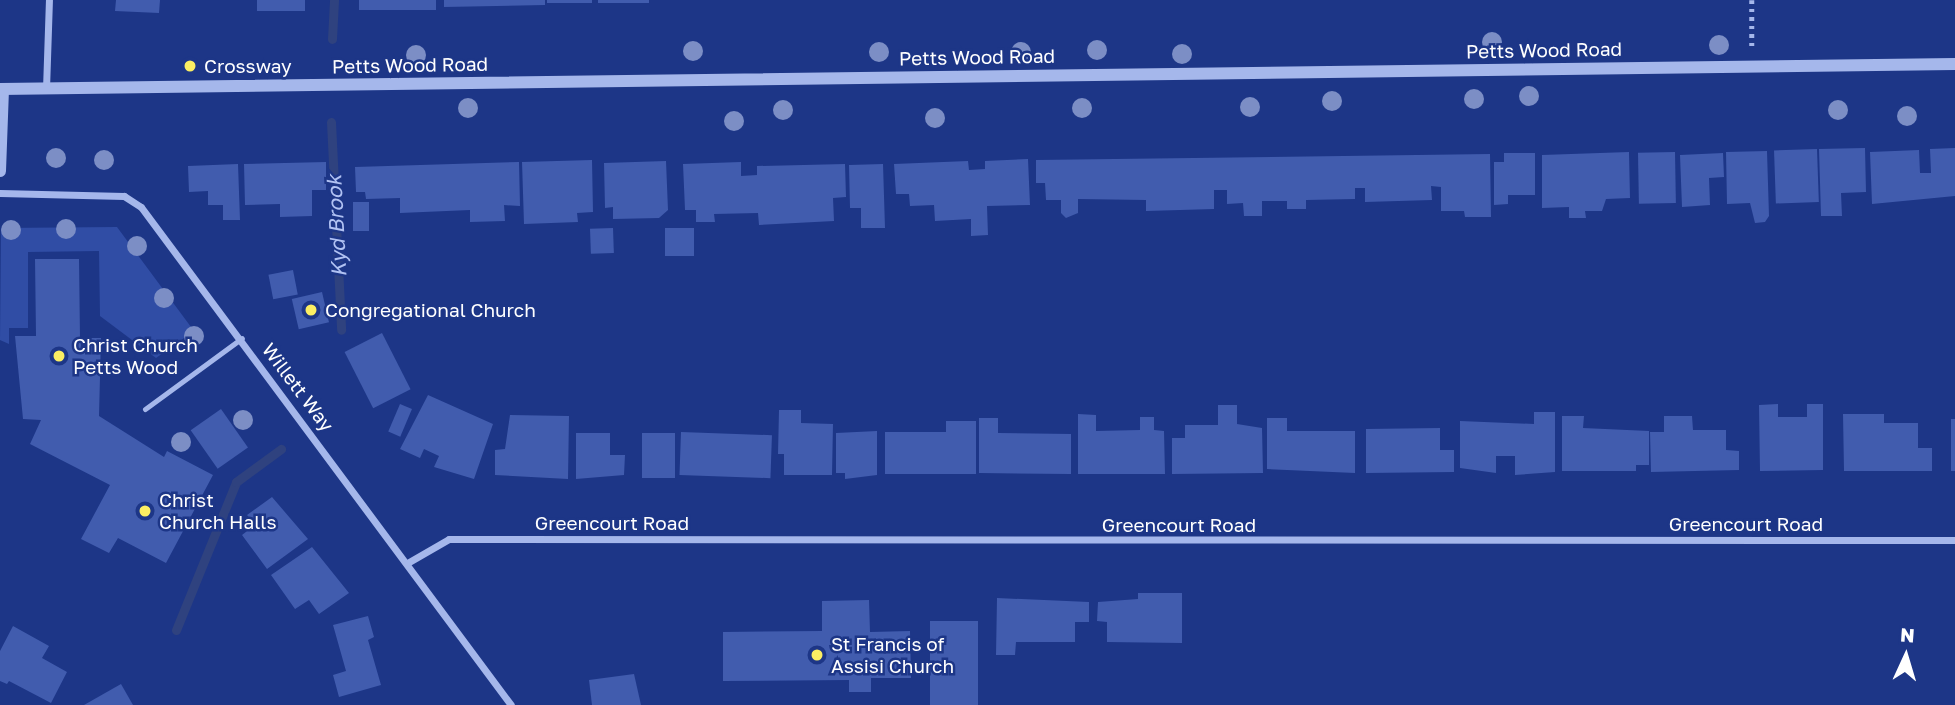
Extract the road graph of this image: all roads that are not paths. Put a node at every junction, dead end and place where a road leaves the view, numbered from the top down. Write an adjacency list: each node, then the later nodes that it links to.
1 (49, 0): 4 (street)
2 (1955, 64): 4 (street, Petts Wood Road)
3 (1, 89): 4 (street, Petts Wood Road); 5 (street)
4 (46, 89)
5 (0, 171)
6 (0, 193): 7 (street, Willett Way)
7 (242, 338): 8 (lane); 10 (street, Willett Way)
8 (145, 409)
9 (1955, 540): 10 (street, Greencourt Road)
10 (408, 562): 11 (street, Willett Way)
11 (511, 705)

